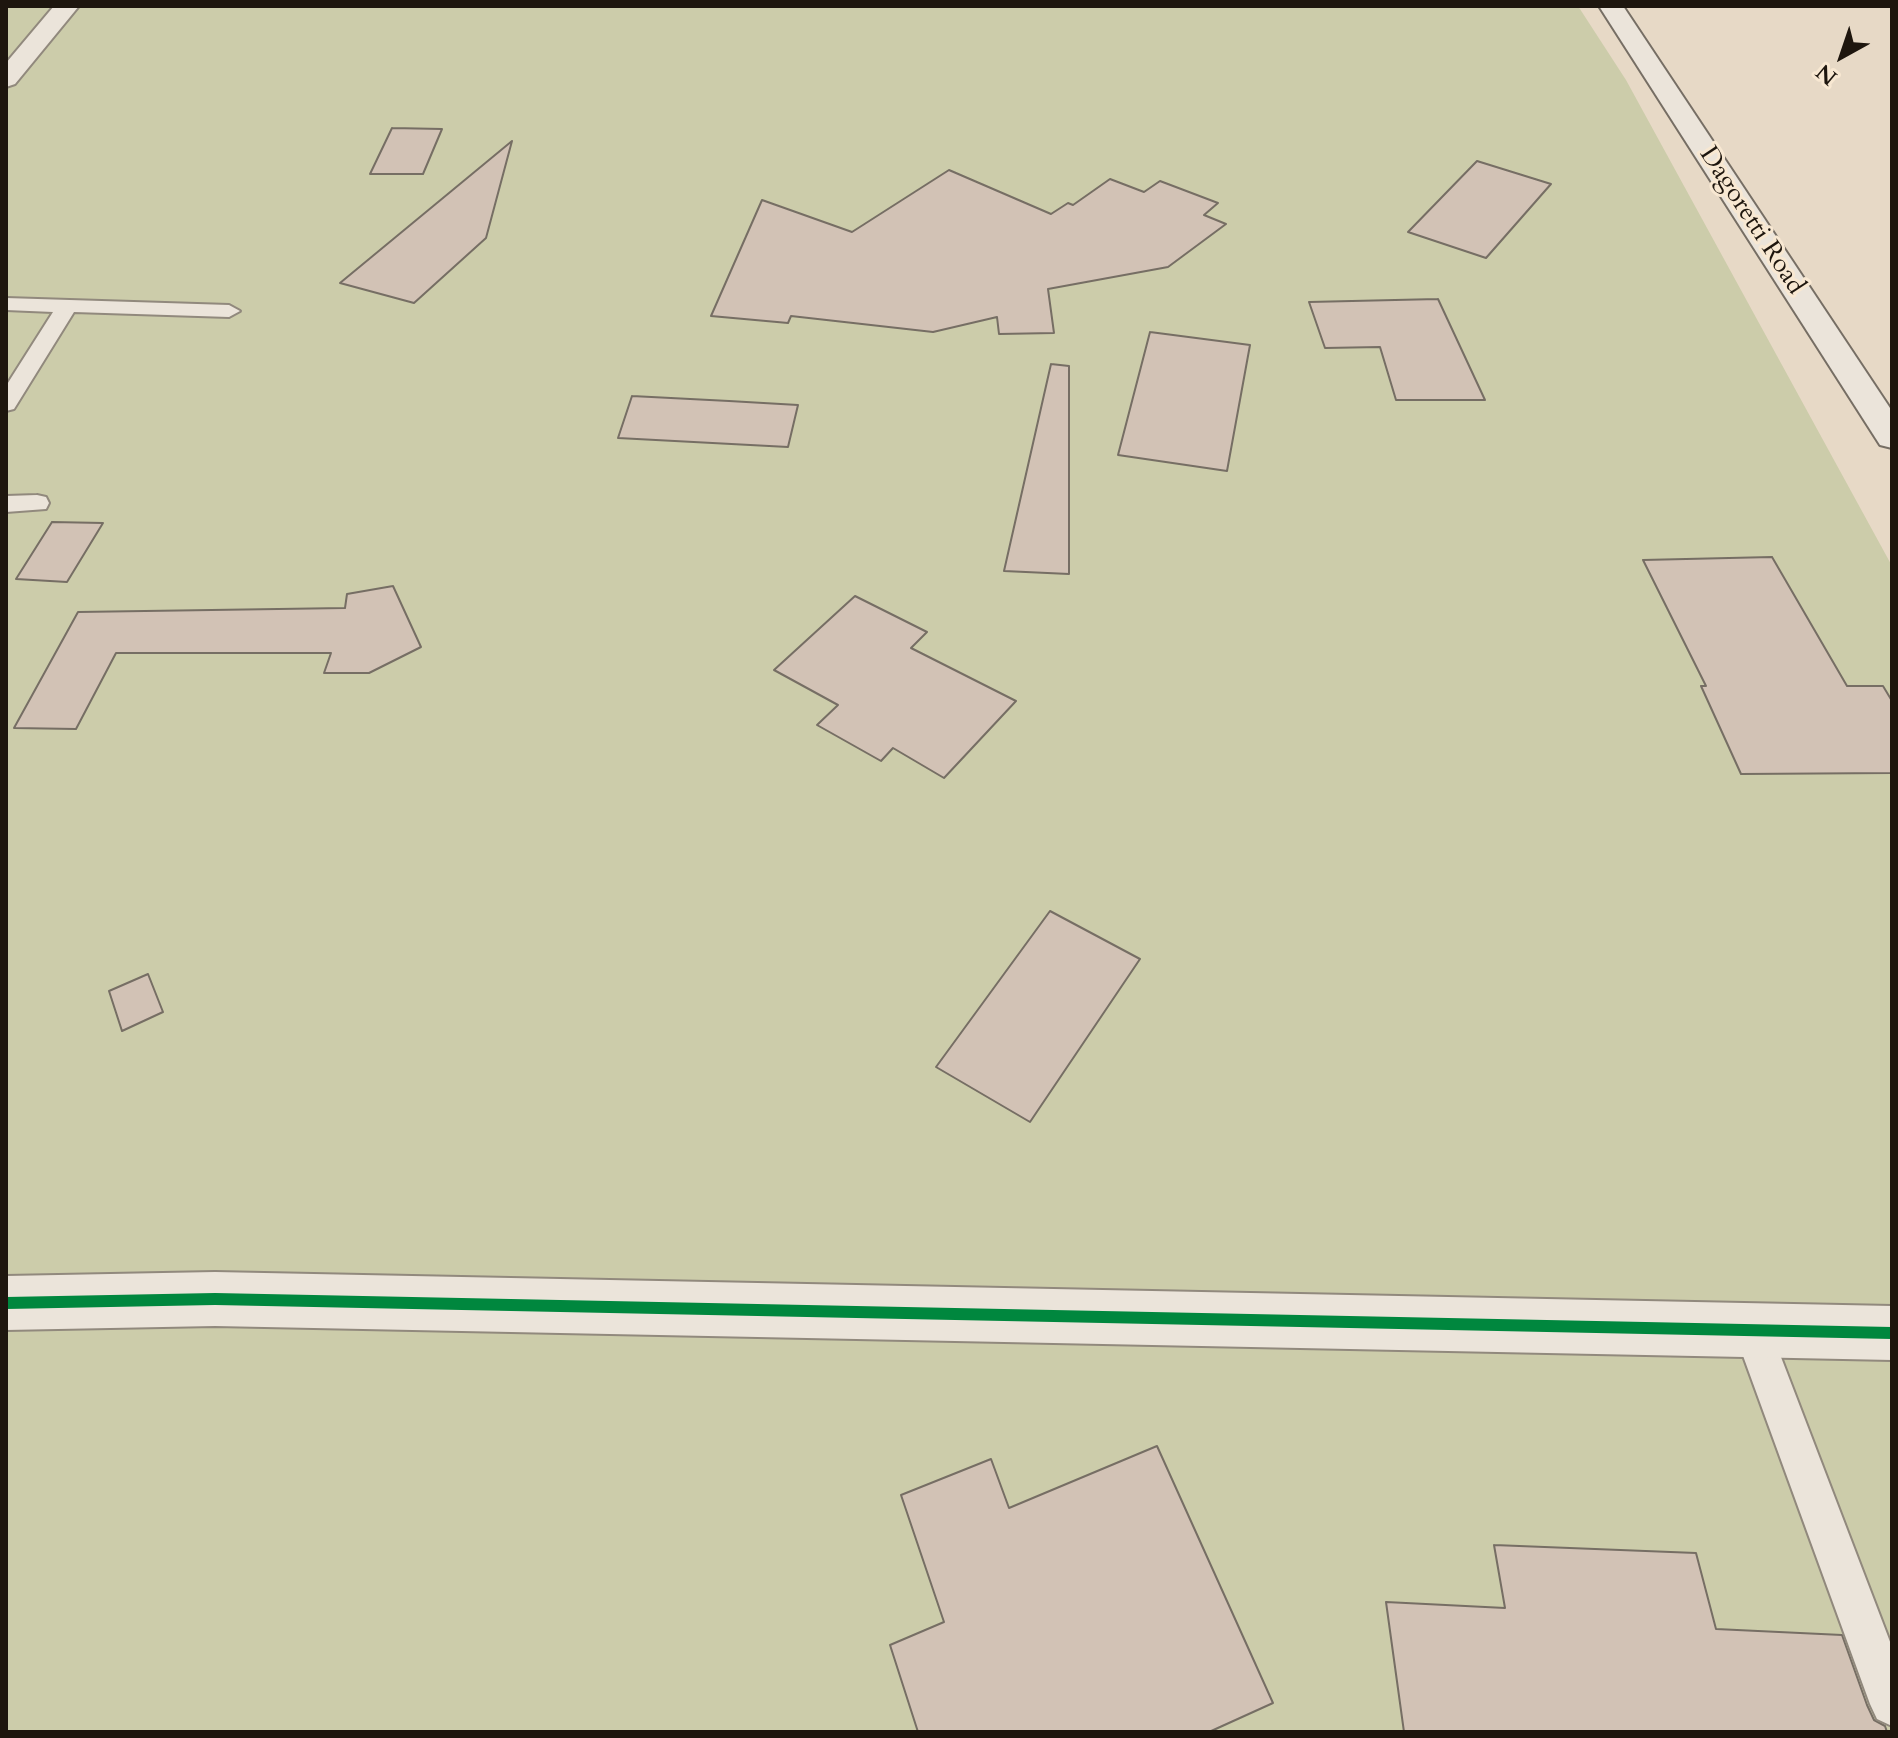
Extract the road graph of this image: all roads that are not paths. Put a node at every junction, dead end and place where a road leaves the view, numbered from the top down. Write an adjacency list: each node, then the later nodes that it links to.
1 (67, 6): 3 (street)
2 (1611, 6): 8 (street, Dagoretti Road)
3 (6, 79)
4 (6, 304): 5 (lane)
5 (67, 306): 6 (lane); 7 (lane)
6 (229, 311)
7 (6, 404)
8 (1892, 437)
9 (37, 503): 10 (lane)
10 (6, 504)
11 (6, 1303): 12 (street)
12 (1753, 1331): 13 (street); 14 (lane)
13 (1892, 1333)
14 (1892, 1704)

